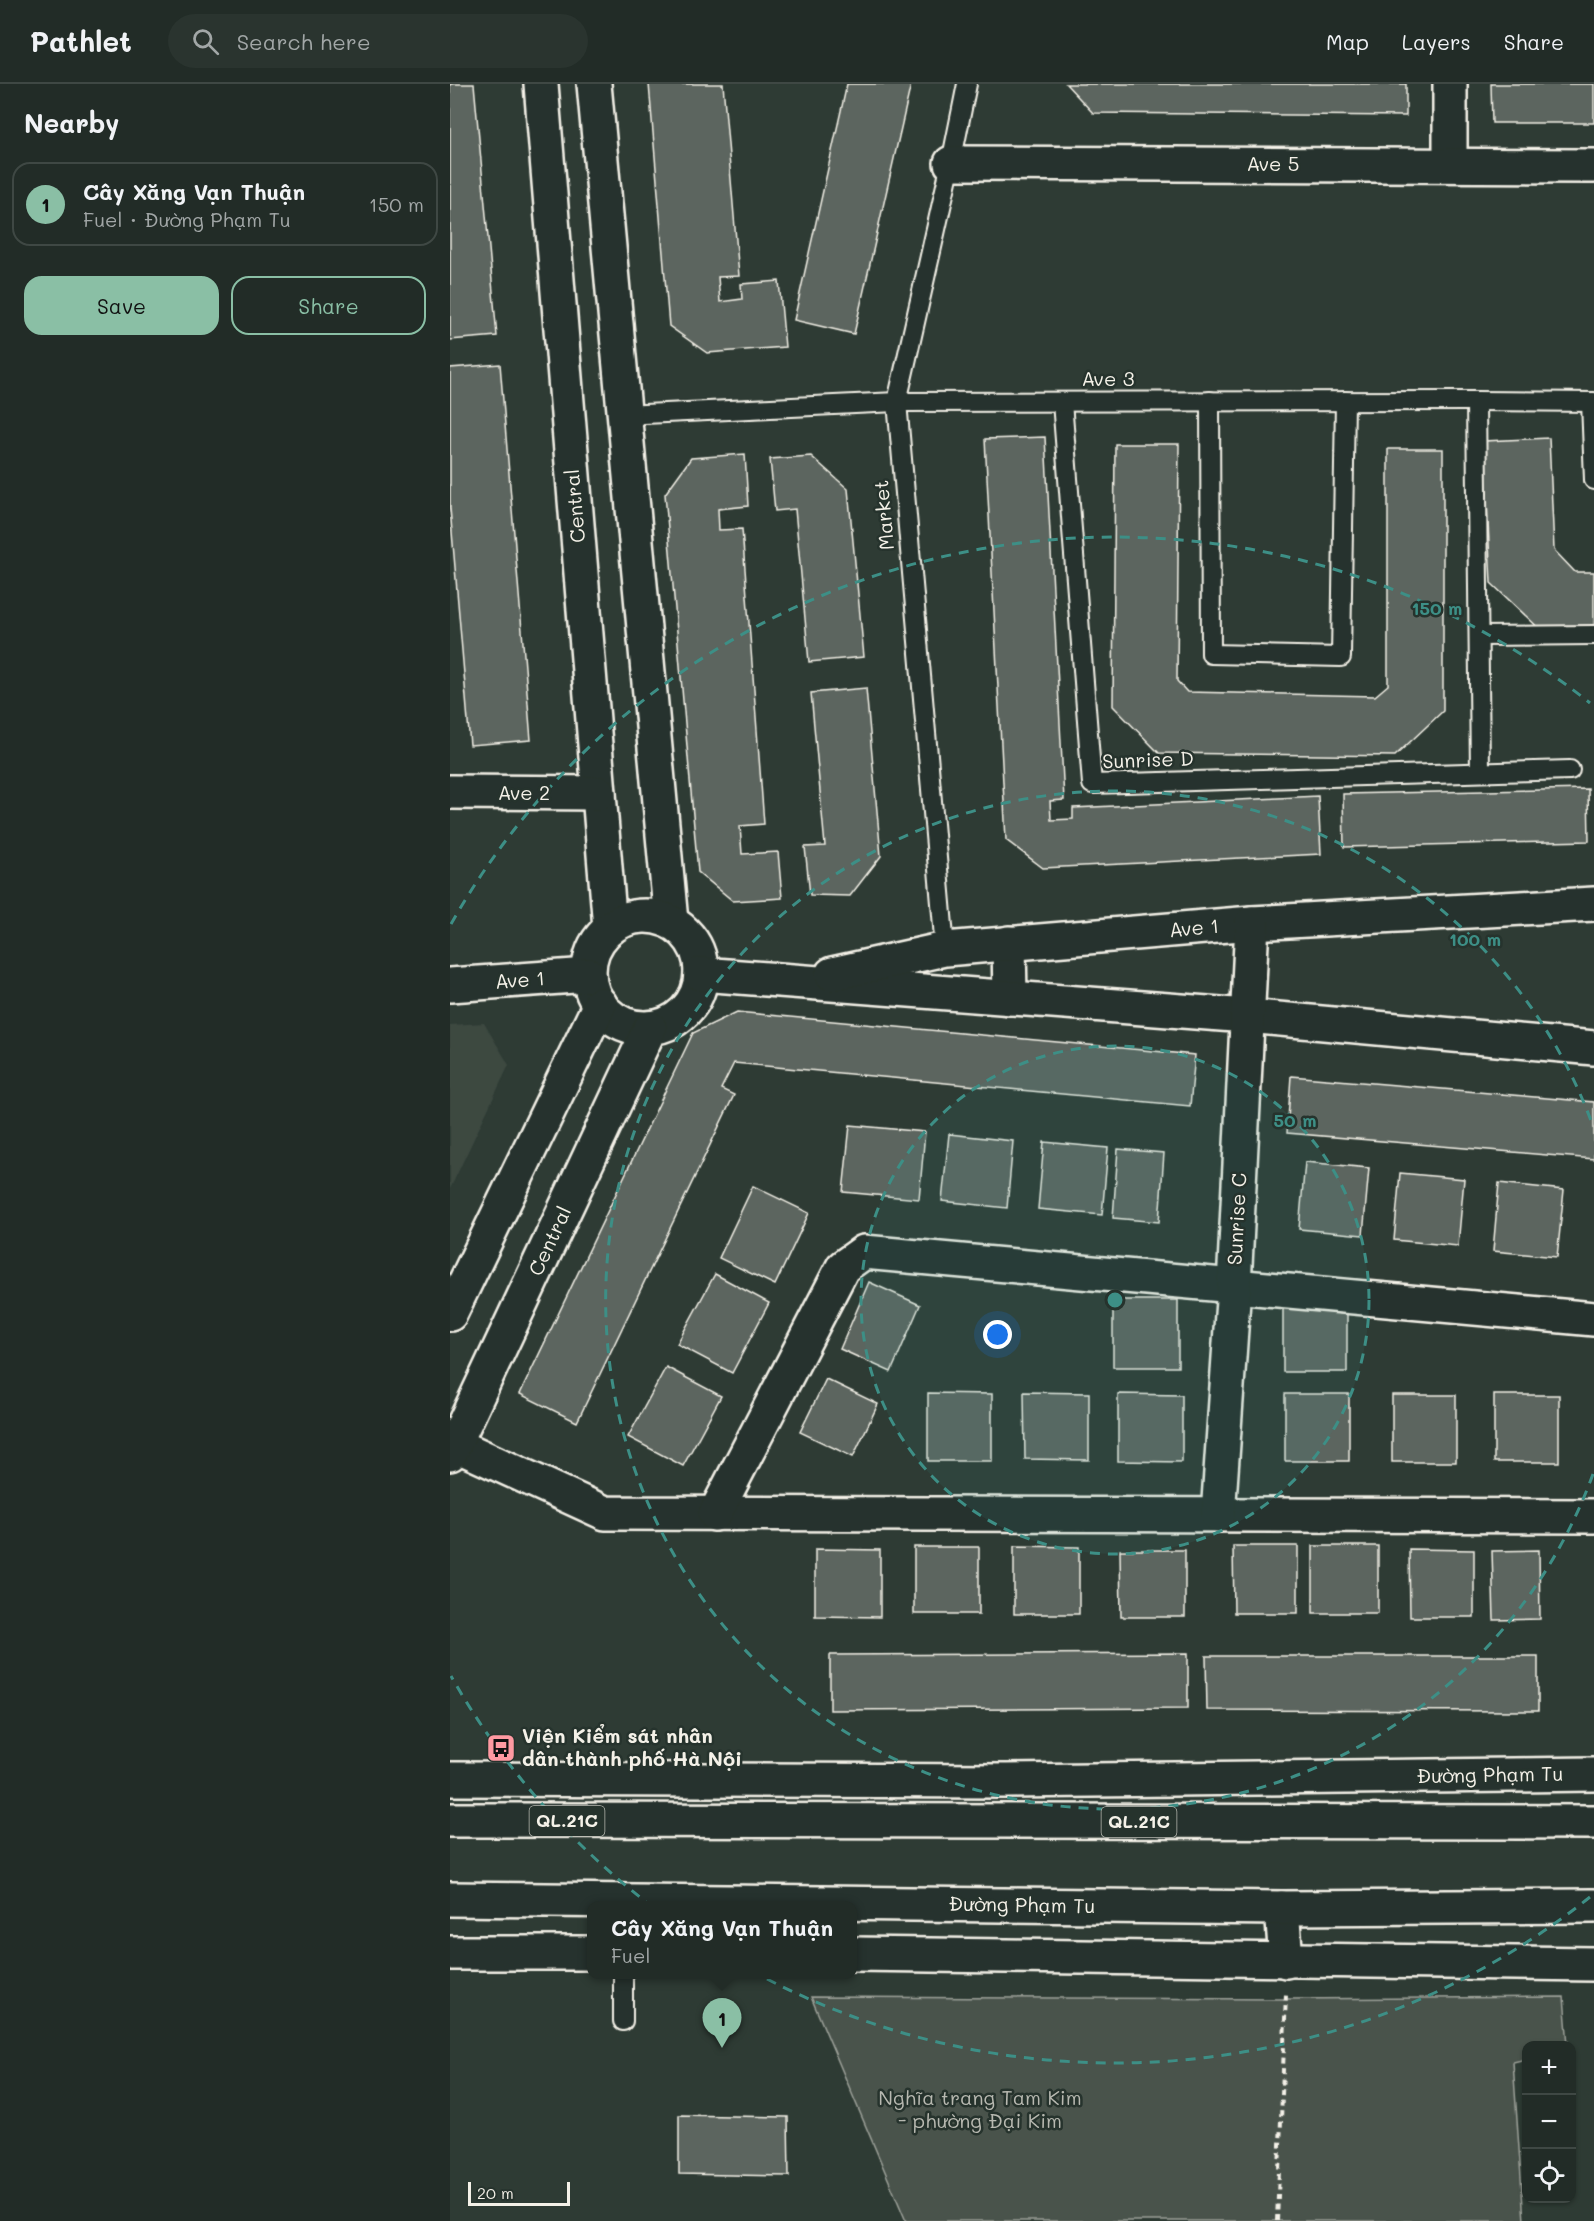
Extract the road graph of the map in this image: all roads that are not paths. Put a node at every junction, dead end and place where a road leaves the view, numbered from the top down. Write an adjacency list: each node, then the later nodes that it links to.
1 (541, 84): 21 (main road, Central)
2 (594, 84): 14 (main road)
3 (967, 84): 5 (lane, Market)
4 (1450, 84): 6 (main road)
5 (951, 163): 6 (main road, Ave 5); 11 (lane, Market)
6 (1450, 164): 7 (main road, Ave 5)
7 (1594, 166)
8 (1210, 401): 9 (lane, Ave 3); 9 (lane); 12 (lane, Ave 3)
9 (1345, 401): 10 (lane, Ave 3)
10 (1476, 401): 13 (lane, Ave 3); 17 (lane)
11 (897, 402): 12 (lane, Ave 3); 14 (lane, Ave 3); 27 (lane, Market)
12 (1062, 402): 19 (lane, Sunrise D)
13 (1593, 402): 15 (lane)
14 (623, 415): 23 (main road)
15 (1594, 480)
16 (1594, 635): 17 (lane)
17 (1479, 636): 19 (lane)
18 (1570, 771): 19 (lane, Sunrise D)
19 (1480, 772)
20 (450, 792): 21 (main road, Ave 2)
21 (599, 793): 25 (main road, Central)
22 (1594, 904): 24 (main road, Ave 1)
23 (671, 922): 25 (main road); 28 (main road)
24 (1252, 923): 26 (main road, Ave 1); 33 (main road, Sunrise C)
25 (610, 928): 31 (main road)
26 (1009, 944): 27 (main road, Ave 1); 32 (main road)
27 (945, 949): 29 (main road, Ave 1)
28 (701, 974): 29 (main road, Ave 1); 34 (main road)
29 (797, 982): 32 (main road, Ave 1)
30 (450, 985): 31 (main road, Ave 1)
31 (594, 989): 34 (main road); 37 (main road)
32 (1010, 998): 33 (main road, Ave 1)
33 (1247, 1016): 35 (main road, Ave 1); 36 (main road, Sunrise C)
34 (650, 1028): 39 (main road, Central)
35 (1594, 1048)
36 (1234, 1286): 38 (main road); 40 (main road); 41 (main road, Sunrise C)
37 (450, 1314)
38 (1594, 1319)
39 (452, 1449): 40 (main road)
40 (715, 1514): 41 (main road)
41 (1218, 1515): 42 (main road)
42 (1594, 1516)
43 (1594, 1774): 44 (main road, Đường Phạm Tu)
44 (450, 1779)
45 (450, 1820): 46 (main road, QL.21C)
46 (1594, 1822)
47 (450, 1899): 48 (main road, Đường Phạm Tu)
48 (635, 1901)
49 (857, 1903): 51 (main road, Đường Phạm Tu)
50 (1594, 1906): 51 (main road, Đường Phạm Tu)
51 (1282, 1908): 55 (main road)
52 (450, 1953): 53 (main road)
53 (587, 1953)
54 (857, 1954): 55 (main road)
55 (1286, 1960): 56 (main road)
56 (1594, 1964)
57 (623, 1979): 58 (lane)
58 (623, 2021)

